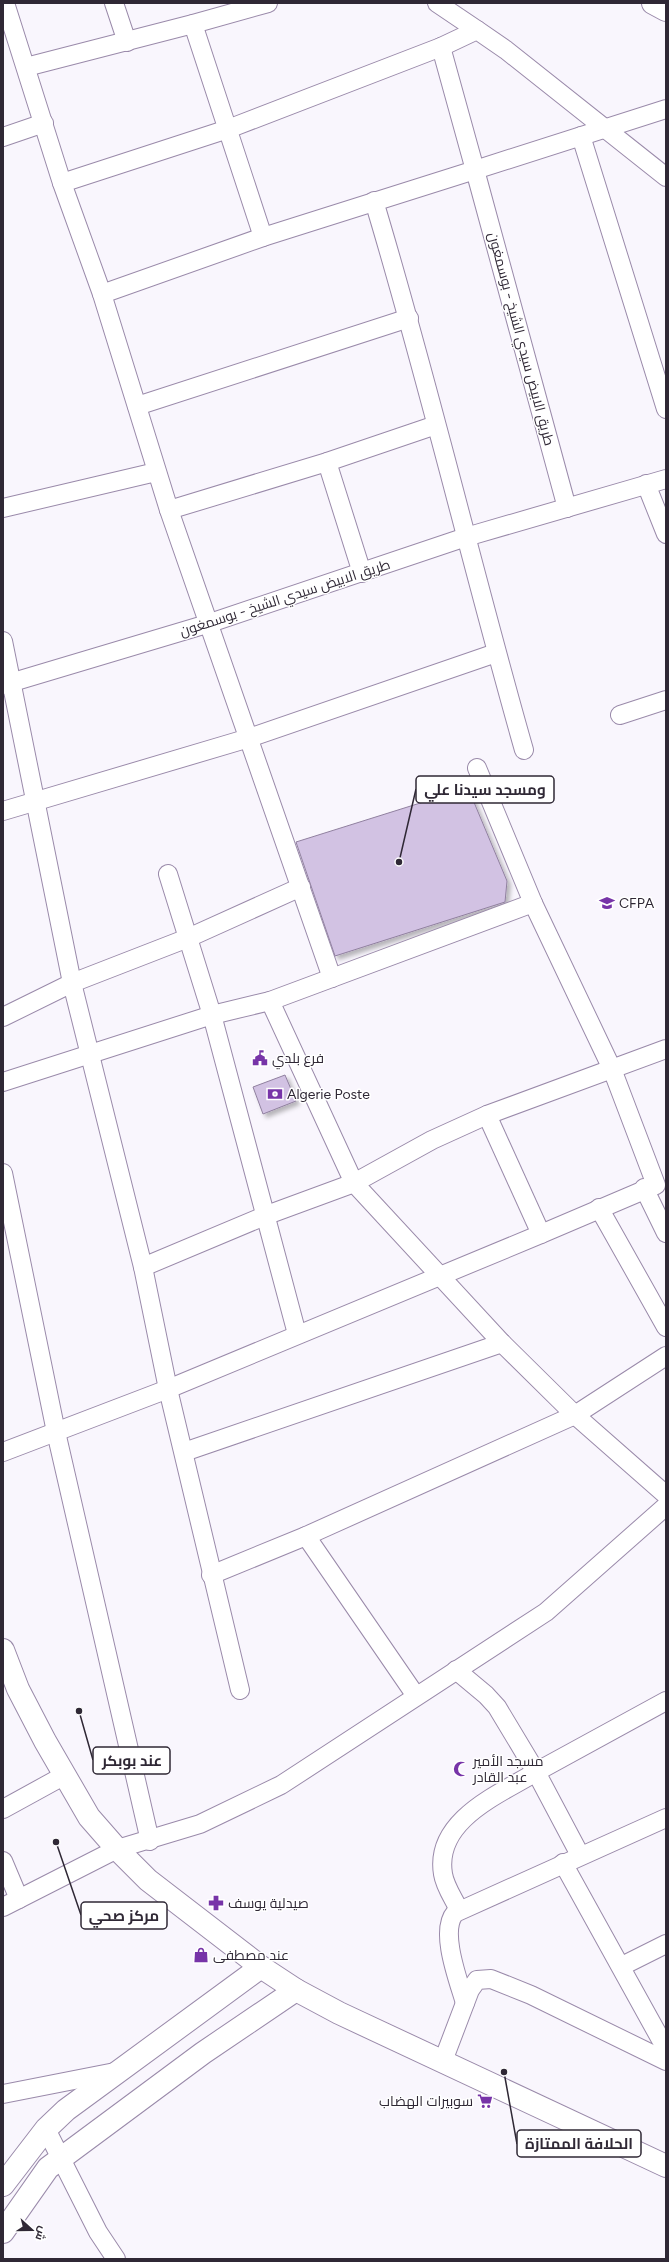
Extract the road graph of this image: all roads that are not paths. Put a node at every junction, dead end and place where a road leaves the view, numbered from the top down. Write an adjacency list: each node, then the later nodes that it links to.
1 (5, 3): 11 (street)
2 (114, 3): 9 (street)
3 (268, 3): 7 (street)
4 (437, 3): 8 (street)
5 (653, 3): 6 (main road)
6 (666, 10)
7 (193, 24): 9 (street); 14 (street)
8 (477, 30): 10 (street); 15 (street)
9 (126, 42): 11 (street)
10 (441, 47): 14 (street); 18 (street, طريق الابيض سيدي الشيخ - بوسمغون)
11 (26, 67): 13 (street)
12 (666, 109): 15 (street)
13 (44, 122): 17 (street); 20 (street)
14 (228, 129): 20 (street); 22 (street)
15 (607, 129): 16 (street); 19 (street)
16 (581, 136): 18 (street); 26 (street)
17 (3, 137)
18 (475, 170): 21 (street); 33 (street, طريق الابيض سيدي الشيخ - بوسمغون)
19 (666, 178)
20 (62, 183): 23 (street)
21 (374, 201): 22 (street); 24 (street)
22 (263, 237): 23 (street)
23 (102, 294): 25 (street)
24 (409, 318): 25 (street); 27 (street)
25 (137, 406): 29 (street)
26 (666, 409)
27 (436, 425): 28 (street); 36 (street)
28 (327, 462): 34 (street); 37 (street)
29 (156, 472): 32 (street); 34 (street)
30 (666, 479): 31 (street, طريق الابيض سيدي الشيخ - بوسمغون)
31 (646, 484): 33 (street, طريق الابيض سيدي الشيخ - بوسمغون); 35 (street)
32 (3, 508)
33 (567, 508): 36 (street, طريق الابيض سيدي الشيخ - بوسمغون)
34 (169, 510): 38 (street)
35 (666, 534)
36 (466, 537): 37 (street, طريق الابيض سيدي الشيخ - بوسمغون); 40 (street)
37 (362, 574): 38 (street, طريق الابيض سيدي الشيخ - بوسمغون)
38 (207, 624): 41 (street, طريق الابيض سيدي الشيخ - بوسمغون); 44 (street)
39 (3, 641): 41 (street)
40 (496, 653): 44 (street); 45 (street)
41 (8, 683): 47 (street)
42 (666, 700): 43 (street)
43 (620, 715)
44 (249, 738): 47 (street); 50 (street)
45 (524, 750)
46 (477, 768): 51 (street)
47 (36, 801): 48 (street); 54 (street)
48 (3, 811)
49 (168, 874): 52 (street)
50 (301, 887): 52 (street); 53 (street)
51 (533, 903): 53 (street); 60 (street)
52 (188, 938): 54 (street); 56 (street)
53 (332, 978): 55 (street)
54 (72, 983): 57 (street); 59 (street)
55 (270, 1001): 56 (street); 64 (street)
56 (212, 1016): 59 (street); 67 (street)
57 (3, 1017)
58 (666, 1049): 60 (street)
59 (90, 1055): 61 (street); 70 (street)
60 (612, 1069): 62 (street); 65 (street)
61 (3, 1082)
62 (487, 1115): 64 (street); 69 (street)
63 (3, 1172): 78 (street)
64 (354, 1183): 67 (street); 71 (street)
65 (655, 1184): 66 (street); 68 (street)
66 (599, 1208): 69 (street); 72 (street)
67 (267, 1215): 70 (street); 73 (street)
68 (666, 1233)
69 (541, 1234): 71 (street)
70 (143, 1267): 76 (street)
71 (438, 1276): 73 (street); 74 (street)
72 (666, 1327)
73 (297, 1334): 76 (street)
74 (502, 1343): 77 (street); 80 (street)
75 (666, 1356): 77 (street)
76 (168, 1389): 78 (street); 80 (street)
77 (575, 1415): 81 (street); 83 (street)
78 (56, 1432): 79 (street); 94 (street)
79 (3, 1452)
80 (184, 1452): 84 (street)
81 (666, 1495)
82 (666, 1506): 86 (street)
83 (306, 1536): 84 (street); 88 (street)
84 (211, 1575): 87 (street)
85 (3, 1650): 91 (main road)
86 (456, 1670): 88 (street); 90 (street)
87 (240, 1690)
88 (416, 1696): 94 (street)
89 (666, 1701): 90 (street)
90 (536, 1772): 96 (street); 101 (street)
91 (65, 1775): 92 (street); 95 (main road)
92 (3, 1809)
93 (666, 1818): 96 (street)
94 (150, 1841): 95 (street)
95 (117, 1849): 99 (street); 103 (main road)
96 (580, 1855): 98 (street)
97 (3, 1861): 99 (street)
98 (563, 1863): 101 (street); 104 (street)
99 (19, 1899): 100 (street)
100 (3, 1907)
101 (460, 1910): 106 (street)
102 (666, 1944): 104 (street)
103 (262, 1966): 105 (main road); 107 (main road)
104 (622, 1966): 108 (street)
105 (296, 1990): 109 (main road); 110 (main road)
106 (465, 2003): 110 (street); 111 (street)
107 (183, 2023): 109 (main road); 112 (main road)
108 (666, 2049)
109 (203, 2052): 115 (main road)
110 (443, 2061): 116 (main road)
111 (666, 2061)
112 (115, 2072): 113 (street); 114 (main road)
113 (3, 2094)
114 (46, 2129): 115 (street); 117 (main road)
115 (62, 2158): 118 (main road); 119 (street)
116 (666, 2166)
117 (3, 2185)
118 (3, 2232)
119 (116, 2259)

